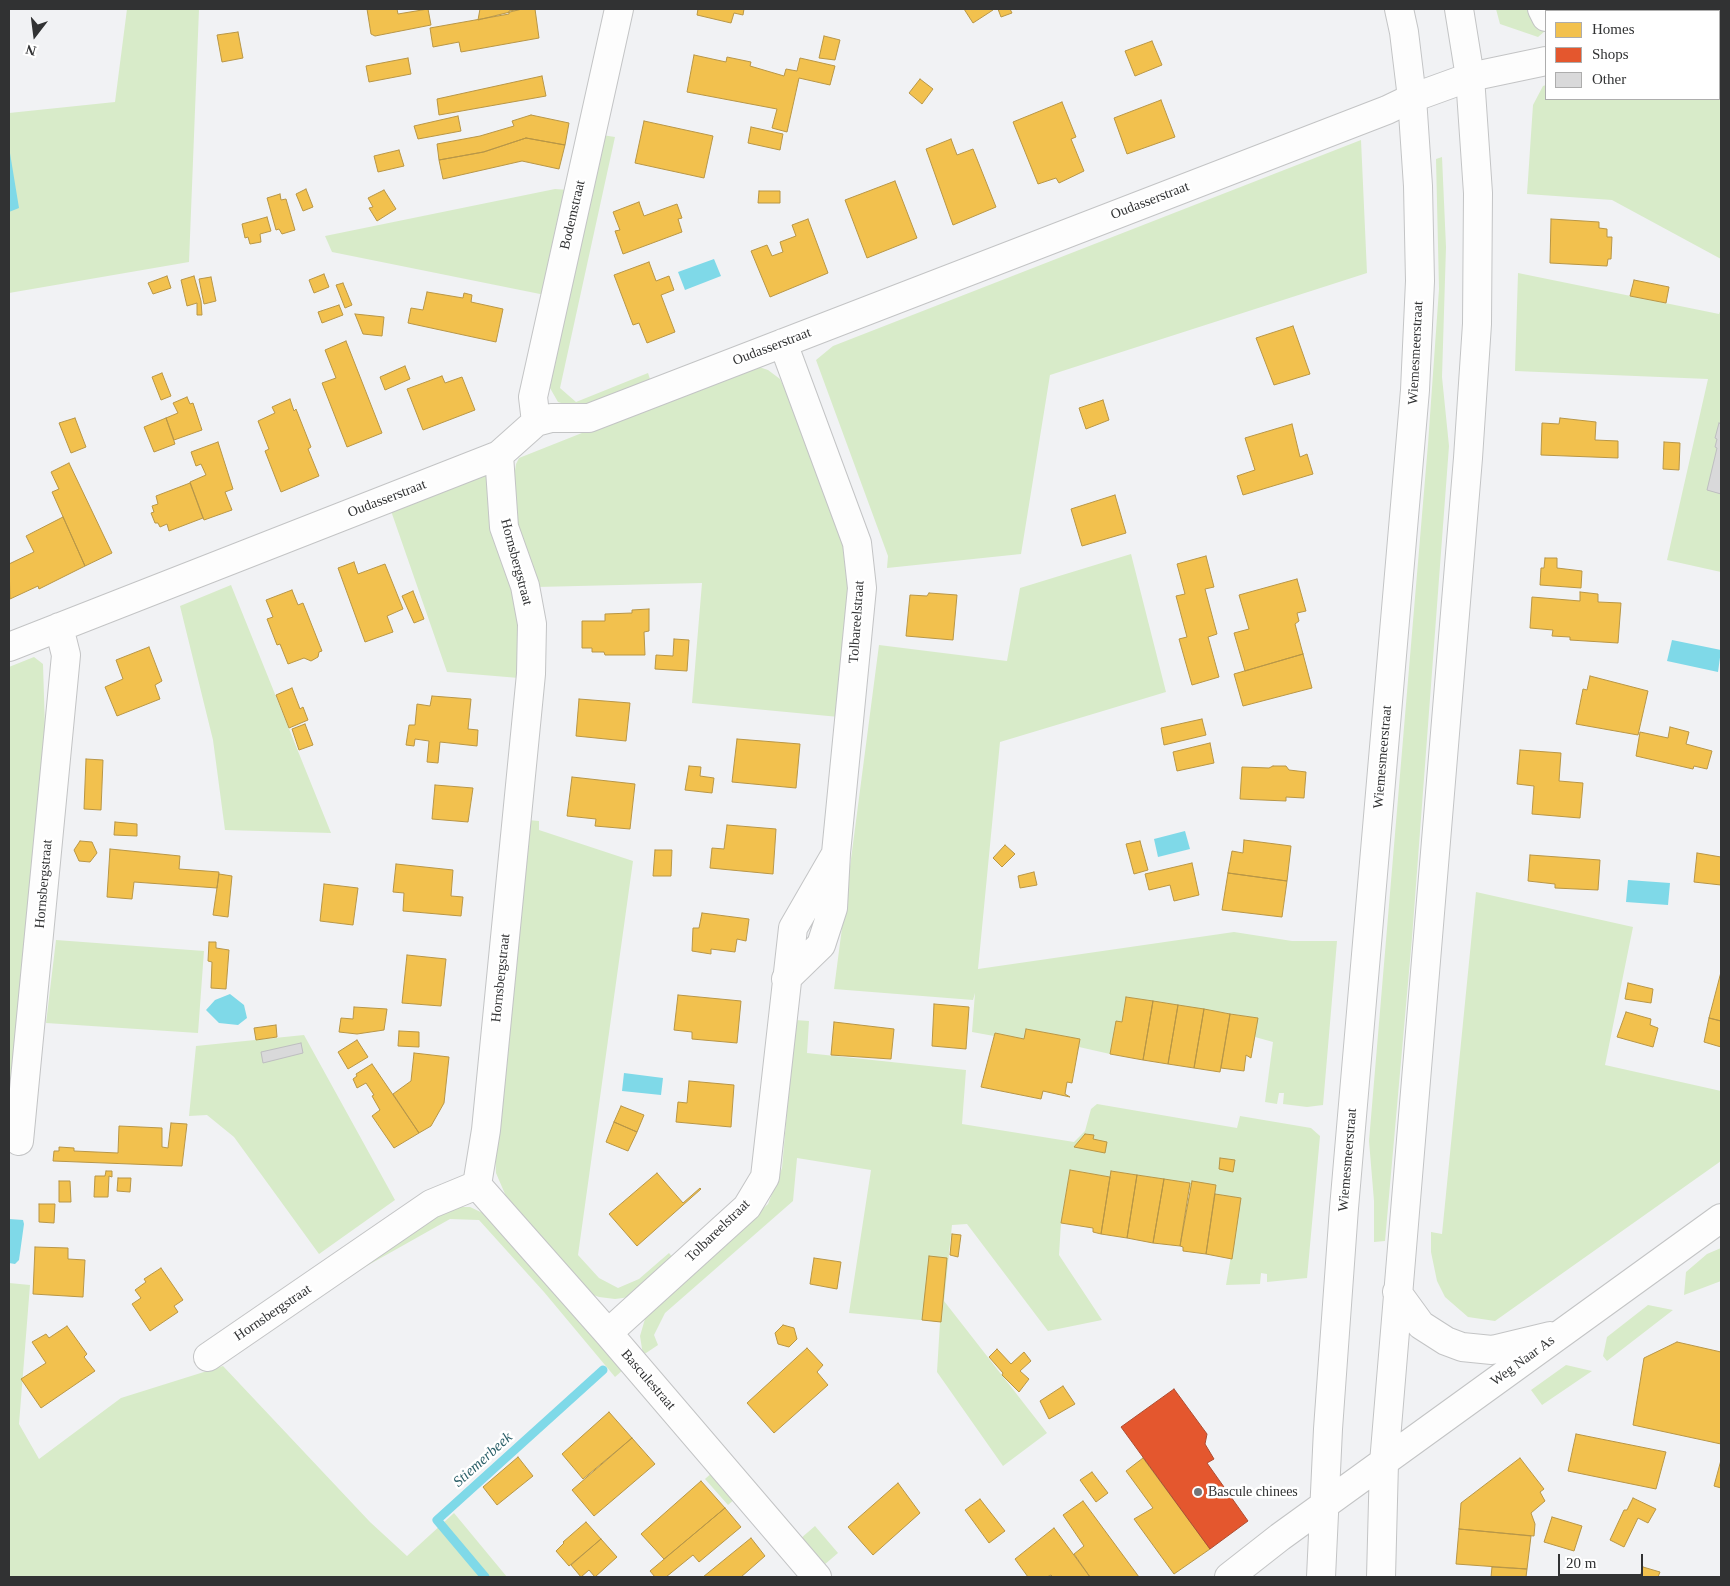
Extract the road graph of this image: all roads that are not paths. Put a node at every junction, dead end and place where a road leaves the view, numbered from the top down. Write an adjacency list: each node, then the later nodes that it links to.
1 (619, 9): 8 (street, Bodemstraat)
2 (1399, 9): 6 (street, Wiemesmeerstraat)
3 (1459, 9): 5 (street)
4 (1545, 61): 5 (street, Oudasserstraat)
5 (1470, 77): 6 (street, Oudasserstraat); 15 (street)
6 (1412, 98): 7 (street, Oudasserstraat); 20 (street, Wiemesmeerstraat)
7 (783, 343): 8 (street, Oudasserstraat); 16 (street, Tolbareelstraat)
8 (536, 422): 9 (street, Oudasserstraat)
9 (499, 456): 10 (street, Oudasserstraat); 13 (street, Hornsbergstraat)
10 (60, 627): 11 (street, Oudasserstraat); 12 (street, Hornsbergstraat)
11 (9, 647)
12 (19, 1141)
13 (477, 1185): 16 (street, Basculestraat); 18 (street, Hornsbergstraat)
14 (1721, 1218): 17 (street, Weg Naar As)
15 (1397, 1292): 17 (street); 19 (street)
16 (608, 1333): 21 (street, Basculestraat)
17 (1561, 1334): 19 (street, Weg Naar As)
18 (208, 1357)
19 (1384, 1463): 20 (street, Weg Naar As); 24 (street)
20 (1324, 1505): 22 (street, Weg Naar As); 23 (street, Wiemesmeerstraat)
21 (817, 1577)
22 (1229, 1577)
23 (1321, 1577)
24 (1381, 1577)

